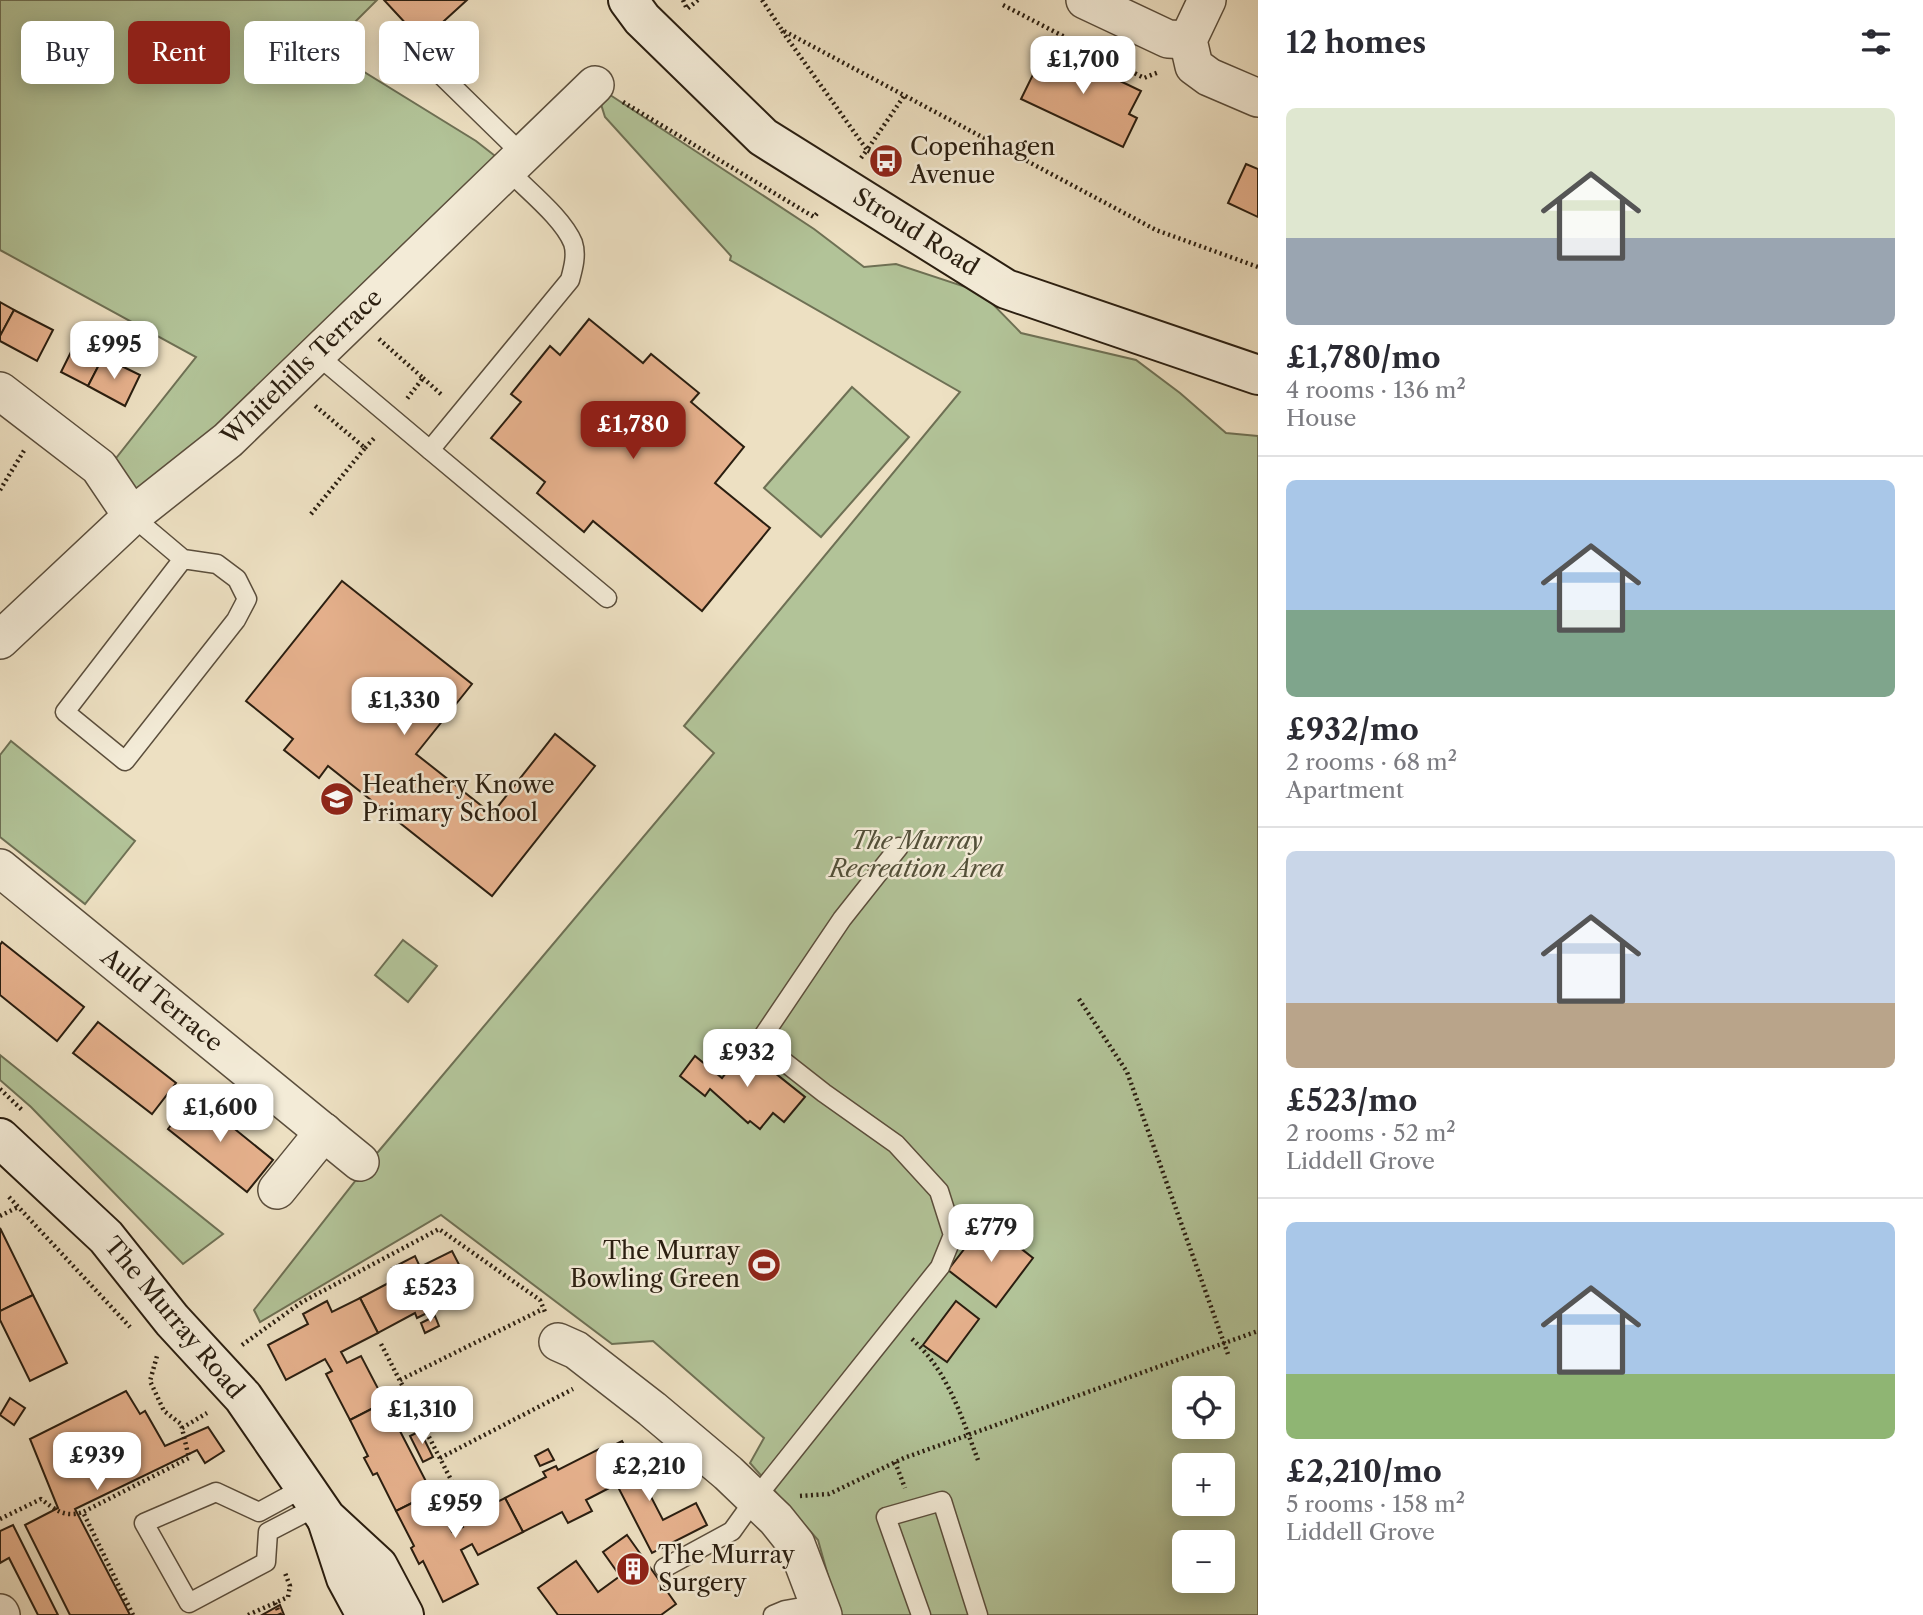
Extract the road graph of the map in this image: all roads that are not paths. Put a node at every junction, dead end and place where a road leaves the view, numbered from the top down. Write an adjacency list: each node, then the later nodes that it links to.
1 (628, 0): 10 (street, Stroud Road)
2 (1085, 0): 4 (street)
3 (1208, 0): 4 (street)
4 (1190, 49): 7 (street)
5 (448, 84): 8 (lane)
6 (596, 85): 8 (street, Whitehills Terrace)
7 (1258, 98)
8 (515, 163): 9 (street, Whitehills Terrace); 12 (lane)
9 (316, 354): 12 (lane); 13 (street, Whitehills Terrace)
10 (1258, 374)
11 (0, 391): 13 (street)
12 (430, 450): 15 (lane)
13 (132, 516): 14 (lane); 16 (street, Whitehills Terrace)
14 (183, 559): 14 (lane)
15 (607, 598)
16 (0, 640)
17 (899, 847): 24 (lane)
18 (0, 868): 19 (street, Auld Terrace)
19 (324, 1132): 21 (street, Auld Terrace); 22 (street)
20 (0, 1138): 25 (street, The Murray Road)
21 (360, 1162)
22 (277, 1190)
23 (558, 1342): 24 (street)
24 (755, 1499): 26 (lane); 27 (street)
25 (317, 1504): 25 (lane); 29 (street, The Murray Road); 30 (street, The Murray Road)
26 (664, 1568)
27 (821, 1610): 31 (lane)
28 (917, 1614): 32 (lane)
29 (366, 1615)
30 (404, 1615)
31 (773, 1615)
32 (978, 1615)

